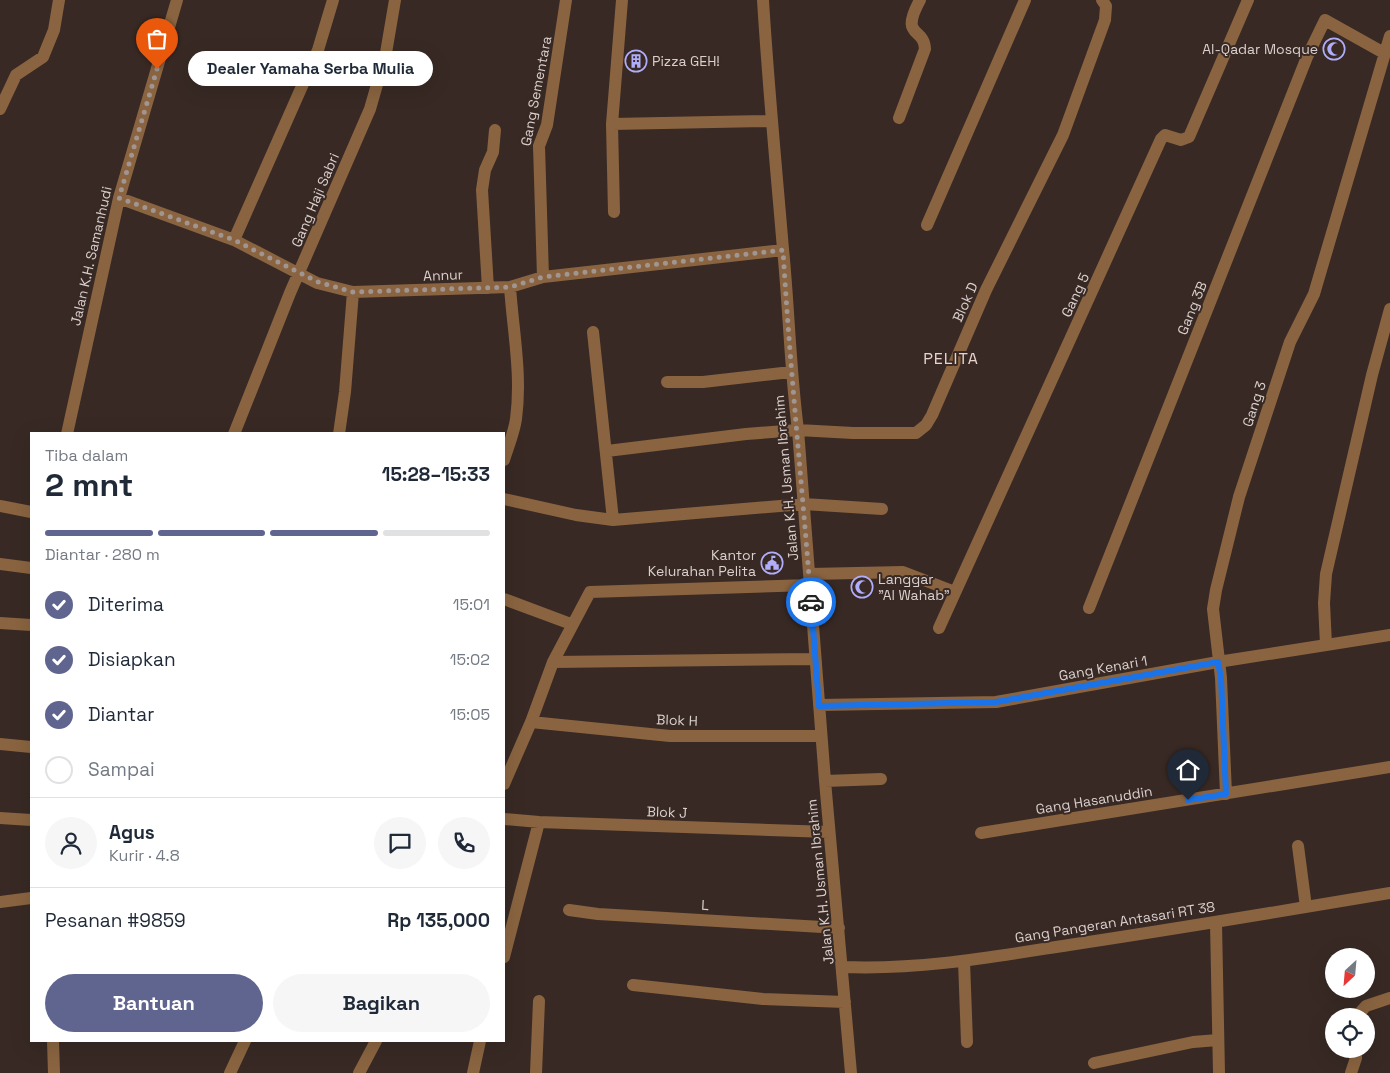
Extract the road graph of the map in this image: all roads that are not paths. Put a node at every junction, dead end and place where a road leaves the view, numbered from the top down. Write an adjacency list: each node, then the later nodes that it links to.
1 (59, 0): 14 (street)
2 (177, 0): 19 (street, Jalan K.H. Samanhudi)
3 (334, 0): 22 (street)
4 (396, 0): 24 (street, Gang Haji Sabri)
5 (566, 0): 25 (street, Gang Sementara)
6 (622, 0): 17 (street)
7 (762, 0): 16 (street, Jalan K.H. Usman Ibrahim)
8 (920, 0): 15 (street)
9 (1025, 0): 21 (street)
10 (1102, 0): 33 (street, Blok D)
11 (1248, 0): 48 (street, Gang 5)
12 (1390, 36): 13 (street, Gang 3)
13 (1384, 53): 50 (street, Gang 3B); 59 (street, Gang 3)
14 (0, 109)
15 (899, 118)
16 (770, 121): 17 (street); 23 (street, Jalan K.H. Usman Ibrahim)
17 (612, 124): 20 (street)
18 (495, 130): 27 (street)
19 (119, 198): 22 (street, Annur); 34 (street, Jalan K.H. Samanhudi)
20 (614, 212)
21 (926, 226)
22 (234, 240): 24 (street, Annur)
23 (783, 250): 25 (street, Annur); 31 (street, Jalan K.H. Usman Ibrahim)
24 (299, 273): 28 (street, Annur); 35 (street, Gang Haji Sabri)
25 (543, 277): 26 (street, Annur)
26 (510, 287): 27 (street, Annur); 38 (street)
27 (488, 288): 28 (street, Annur)
28 (353, 292): 36 (street)
29 (1390, 309): 56 (street)
30 (593, 332): 37 (street)
31 (791, 372): 32 (street); 33 (street, Jalan K.H. Usman Ibrahim)
32 (667, 382)
33 (798, 430): 37 (street, Blok D); 40 (street, Jalan K.H. Usman Ibrahim)
34 (68, 432)
35 (235, 432)
36 (339, 432)
37 (607, 451): 44 (street)
38 (505, 457)
39 (505, 499): 44 (street)
40 (804, 504): 42 (street); 44 (street); 47 (street, Jalan K.H. Usman Ibrahim)
41 (0, 506): 43 (street)
42 (882, 509)
43 (30, 512)
44 (613, 520)
45 (0, 564): 46 (street)
46 (30, 568)
47 (810, 580): 48 (street); 52 (street); 57 (street, Jalan K.H. Usman Ibrahim)
48 (956, 592): 54 (street, Gang 5)
49 (505, 599): 52 (street)
50 (1089, 608)
51 (0, 623): 53 (street)
52 (571, 624): 58 (street)
53 (30, 625)
54 (939, 628)
55 (1390, 635): 56 (street, Gang Kenari 1)
56 (1326, 644): 59 (street, Gang Kenari 1)
57 (815, 659): 58 (street); 60 (street, Jalan K.H. Usman Ibrahim)
58 (553, 662): 61 (street)
59 (1218, 662): 60 (street, Gang Kenari 1); 69 (street, Gang 3)
60 (819, 706): 62 (street, Jalan K.H. Usman Ibrahim)
61 (532, 722): 62 (street, Blok H); 68 (street)
62 (821, 736): 67 (street, Jalan K.H. Usman Ibrahim)
63 (0, 744): 64 (street)
64 (30, 747)
65 (1390, 767): 69 (street, Gang Hasanuddin)
66 (881, 779): 67 (street)
67 (825, 781): 74 (street, Jalan K.H. Usman Ibrahim)
68 (505, 782)
69 (1226, 794): 75 (street, Gang Hasanuddin)
70 (0, 818): 72 (street)
71 (505, 819): 73 (street, Blok J)
72 (30, 820)
73 (539, 822): 74 (street, Blok J); 84 (street)
74 (829, 832): 83 (street, Jalan K.H. Usman Ibrahim)
75 (981, 833)
76 (1298, 846): 80 (street)
77 (1390, 893): 80 (street, Gang Pangeran Antasari RT 38)
78 (30, 898): 79 (street)
79 (0, 902)
80 (1306, 907): 82 (street, Gang Pangeran Antasari RT 38)
81 (569, 910): 83 (street, L)
82 (1216, 923): 85 (street, Gang Pangeran Antasari RT 38); 92 (street)
83 (839, 928): 86 (street, Jalan K.H. Usman Ibrahim)
84 (505, 953)
85 (964, 961): 86 (street, Gang Pangeran Antasari RT 38); 97 (street)
86 (843, 968): 90 (street, Jalan K.H. Usman Ibrahim)
87 (633, 985): 90 (street)
88 (1390, 998): 91 (street)
89 (538, 1001): 104 (street)
90 (845, 1002): 105 (street, Jalan K.H. Usman Ibrahim)
91 (1364, 1008)
92 (1218, 1040): 99 (street); 106 (street)
93 (53, 1042): 100 (street)
94 (246, 1042): 101 (street)
95 (375, 1042): 102 (street)
96 (480, 1042): 103 (street)
97 (967, 1042)
98 (1356, 1058): 107 (street)
99 (1094, 1064)
100 (54, 1073)
101 (230, 1073)
102 (359, 1073)
103 (473, 1073)
104 (536, 1073)
105 (851, 1073)
106 (1219, 1073)
107 (1351, 1073)

